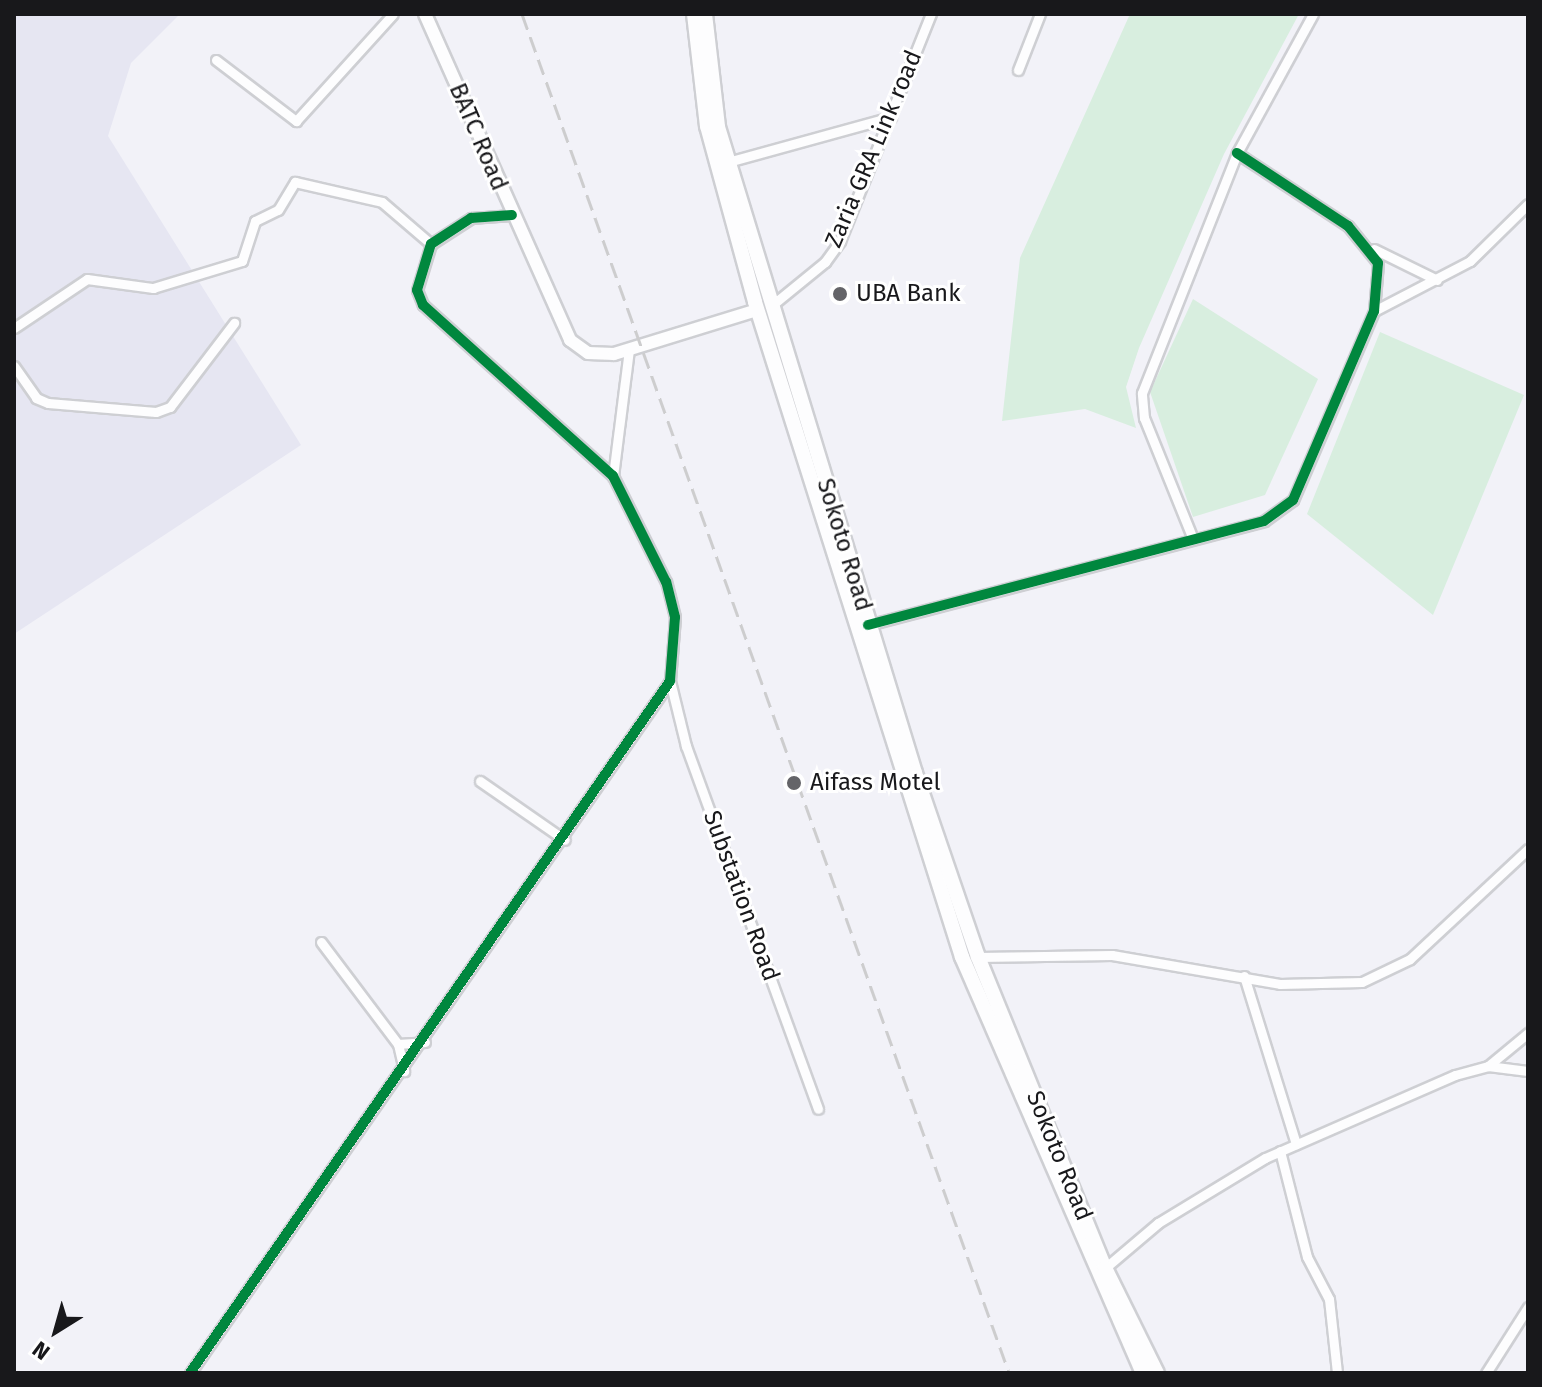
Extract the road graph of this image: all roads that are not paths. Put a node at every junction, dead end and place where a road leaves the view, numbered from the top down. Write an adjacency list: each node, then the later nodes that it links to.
1 (393, 14): 8 (street)
2 (425, 14): 14 (street, BATC Road)
3 (694, 14): 18 (main road, Sokoto Road)
4 (705, 14): 12 (main road, Sokoto Road)
5 (931, 14): 10 (street, Zaria GRA Link road)
6 (1040, 14): 9 (street)
7 (1313, 14): 11 (street)
8 (216, 60)
9 (1018, 70)
10 (891, 117): 12 (street); 18 (street, Zaria GRA Link road)
11 (1237, 153): 16 (street); 26 (street)
12 (728, 162): 18 (main road, Sokoto Road)
13 (1528, 204): 17 (street)
14 (512, 215): 15 (street); 22 (street, BATC Road)
15 (431, 244): 21 (street); 25 (street)
16 (1374, 249): 17 (street); 19 (street)
17 (1437, 280): 19 (street)
18 (764, 309): 22 (street, BATC Road); 24 (main road, Sokoto Road)
19 (1374, 311): 26 (street)
20 (234, 323): 23 (street)
21 (14, 328)
22 (629, 350): 25 (street)
23 (14, 366)
24 (813, 466): 27 (main road, Sokoto Road); 47 (main road, Sokoto Road)
25 (613, 476): 28 (street)
26 (1193, 539): 27 (street)
27 (868, 625): 33 (main road, Sokoto Road)
28 (670, 681): 30 (street); 41 (street, Substation Road)
29 (480, 781): 30 (street)
30 (565, 840): 36 (street)
31 (1528, 849): 34 (street)
32 (321, 942): 37 (street)
33 (978, 957): 34 (street); 44 (main road, Sokoto Road)
34 (1244, 976): 42 (street)
35 (1528, 1033): 38 (street)
36 (425, 1042): 37 (street); 39 (street)
37 (398, 1044): 39 (street)
38 (1488, 1066): 40 (street); 42 (street)
39 (404, 1071): 46 (street)
40 (1528, 1071)
41 (818, 1109)
42 (1296, 1144): 43 (street)
43 (1280, 1151): 44 (street); 49 (street)
44 (1105, 1268): 48 (main road, Sokoto Road)
45 (1528, 1307): 50 (street)
46 (190, 1373)
47 (1143, 1373)
48 (1157, 1373)
49 (1337, 1373)
50 (1486, 1373)

